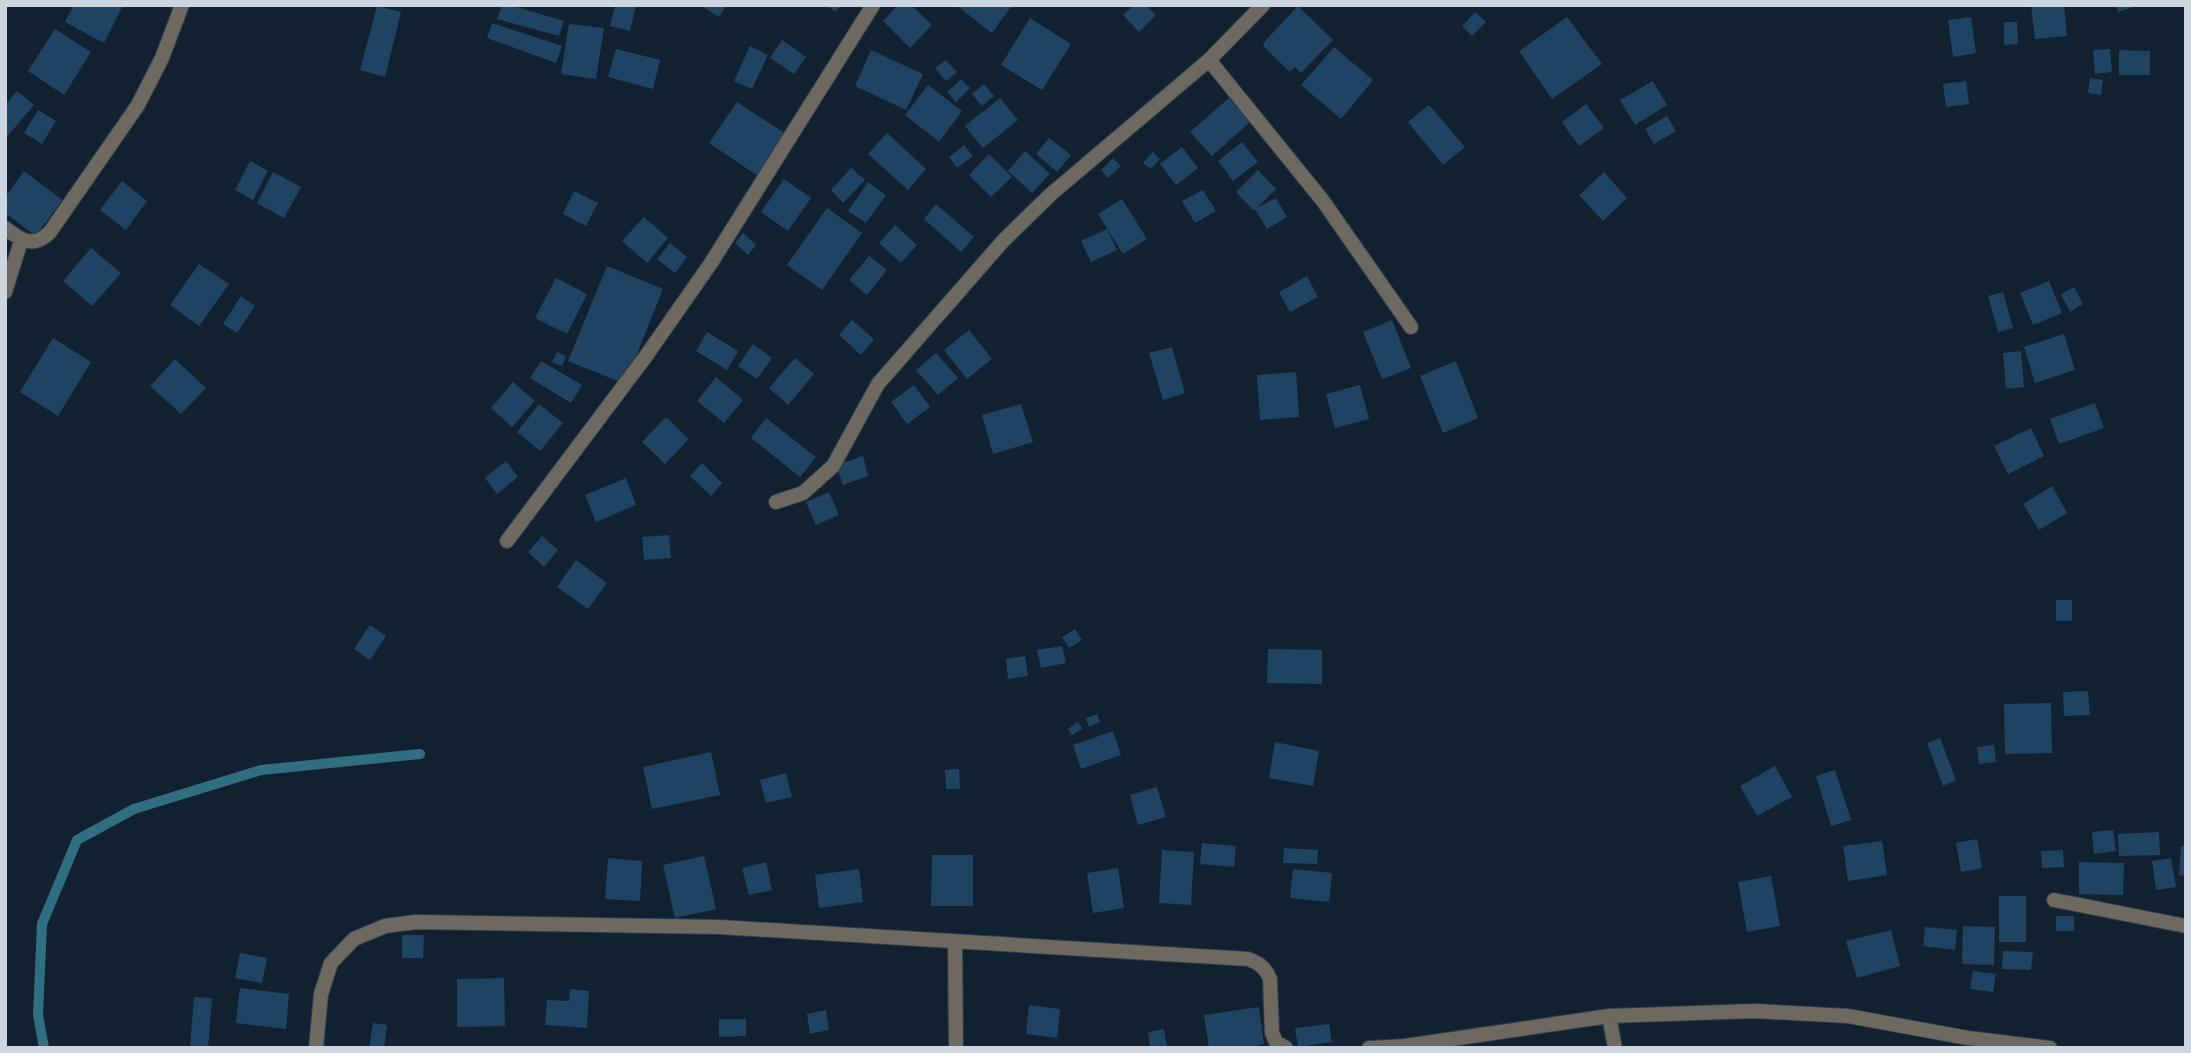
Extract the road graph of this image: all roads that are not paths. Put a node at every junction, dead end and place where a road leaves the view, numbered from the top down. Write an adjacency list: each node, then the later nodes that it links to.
1 (182, 5): 6 (street)
2 (873, 5): 10 (street)
3 (1263, 5): 4 (street)
4 (1209, 60): 8 (street); 9 (street)
5 (5, 228): 6 (street)
6 (22, 241): 7 (street)
7 (5, 292)
8 (1410, 327)
9 (776, 502)
10 (507, 541)
11 (2054, 900): 12 (street)
12 (2186, 926)
13 (956, 941): 15 (street); 16 (street); 17 (street)
14 (1609, 1016): 18 (street); 19 (street); 20 (street)
15 (316, 1048)
16 (956, 1048)
17 (1286, 1048)
18 (1369, 1048)
19 (1615, 1048)
20 (2050, 1048)

